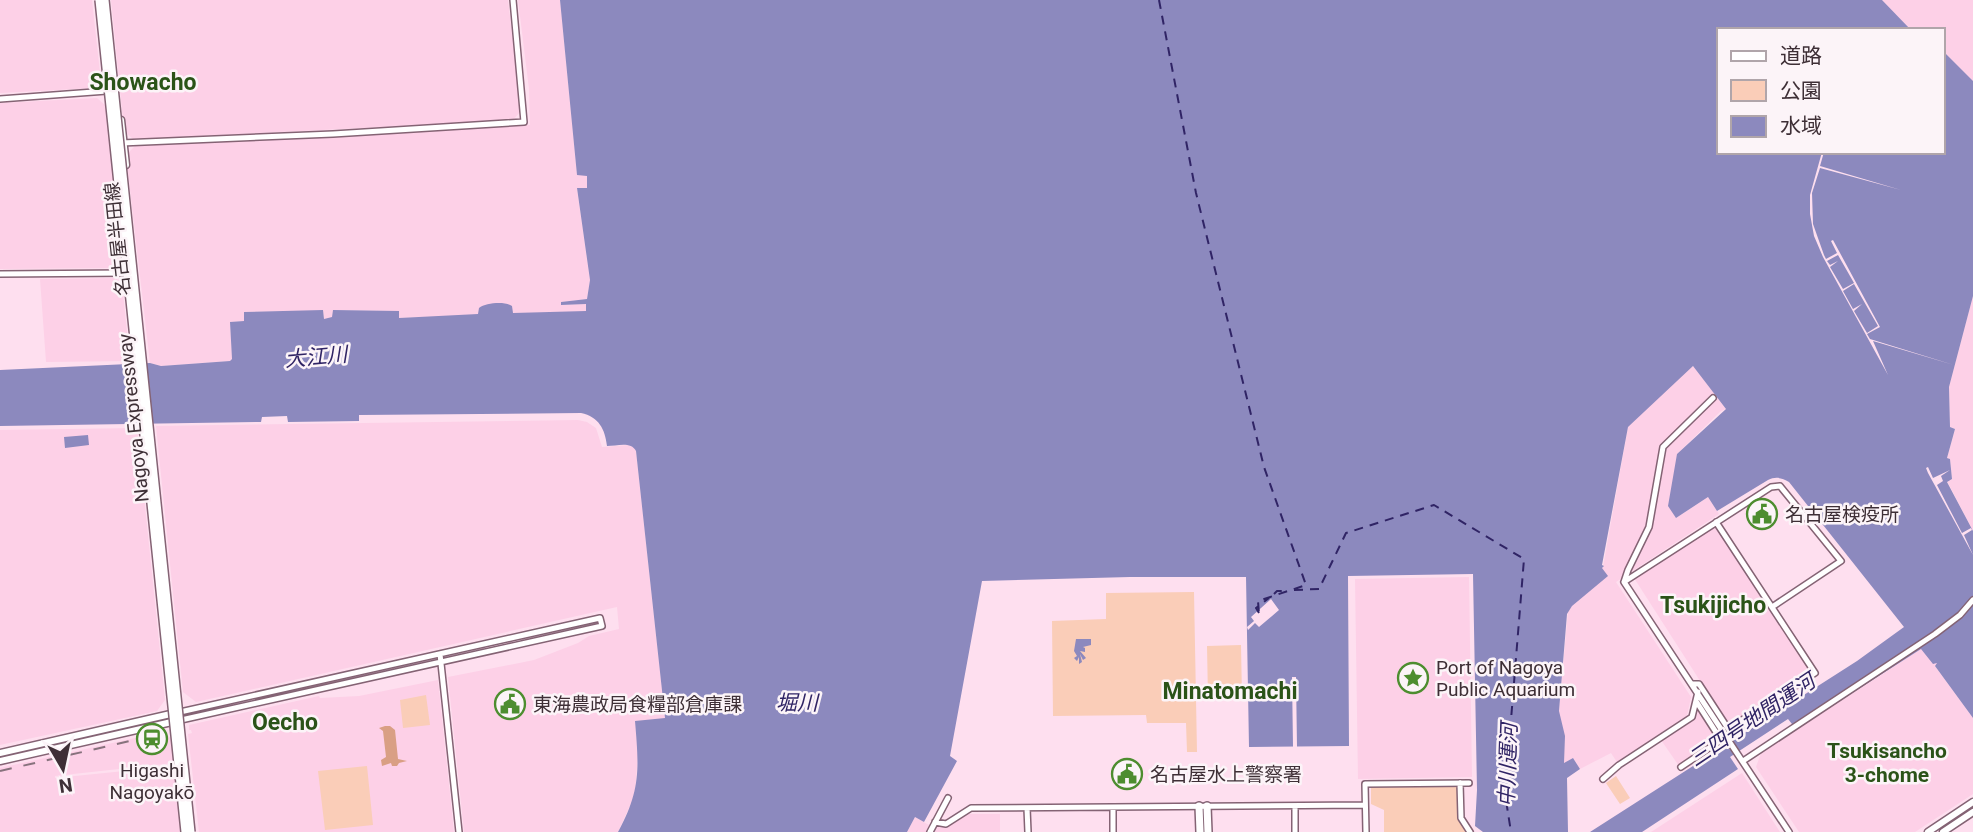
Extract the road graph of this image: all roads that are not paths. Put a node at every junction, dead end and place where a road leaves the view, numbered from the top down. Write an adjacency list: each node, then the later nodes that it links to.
1 (98, 0): 4 (main road, 名古屋半田線); 39 (highway, Nagoya Expressway, bridge)
2 (106, 0): 6 (main road, 名古屋半田線); 39 (highway, Nagoya Expressway, bridge)
3 (513, 0): 6 (street)
4 (107, 91): 5 (street); 7 (main road, 名古屋半田線)
5 (0, 99)
6 (123, 143): 7 (street); 21 (main road, 名古屋半田線, bridge)
7 (112, 145): 8 (main road, 名古屋半田線)
8 (125, 272): 9 (street); 21 (main road, 名古屋半田線, bridge)
9 (0, 274)
10 (1713, 398): 12 (street)
11 (1716, 522): 12 (street); 14 (street); 14 (street)
12 (1624, 582): 17 (street)
13 (1973, 600): 25 (street)
14 (1772, 607): 20 (street)
15 (440, 654): 16 (street); 16 (street); 21 (street)
16 (441, 662): 21 (street); 40 (street)
17 (1693, 684): 18 (street); 20 (street)
18 (1698, 692): 19 (street); 22 (street)
19 (1696, 701): 26 (street); 27 (street)
20 (1760, 709): 22 (street)
21 (178, 717): 23 (main road); 24 (main road); 39 (main road)
22 (1727, 736): 25 (street)
23 (0, 753)
24 (0, 761)
25 (1743, 761): 49 (street)
26 (1681, 767)
27 (1603, 779)
28 (1460, 783): 29 (street); 32 (street); 48 (street)
29 (1469, 783)
30 (948, 798): 38 (street)
31 (1973, 802): 50 (main road)
32 (1366, 805): 34 (street); 47 (street)
33 (1203, 806): 34 (street); 35 (street); 44 (highway); 45 (highway)
34 (1295, 806): 46 (street)
35 (1112, 807): 36 (street); 43 (street)
36 (1027, 808): 38 (street); 42 (street)
37 (1973, 812): 51 (main road)
38 (935, 822): 41 (street)
39 (189, 832)
40 (459, 832)
41 (930, 832)
42 (1028, 832)
43 (1113, 832)
44 (1200, 832)
45 (1208, 832)
46 (1295, 832)
47 (1366, 832)
48 (1469, 832)
49 (1789, 832)
50 (1928, 832)
51 (1943, 832)

